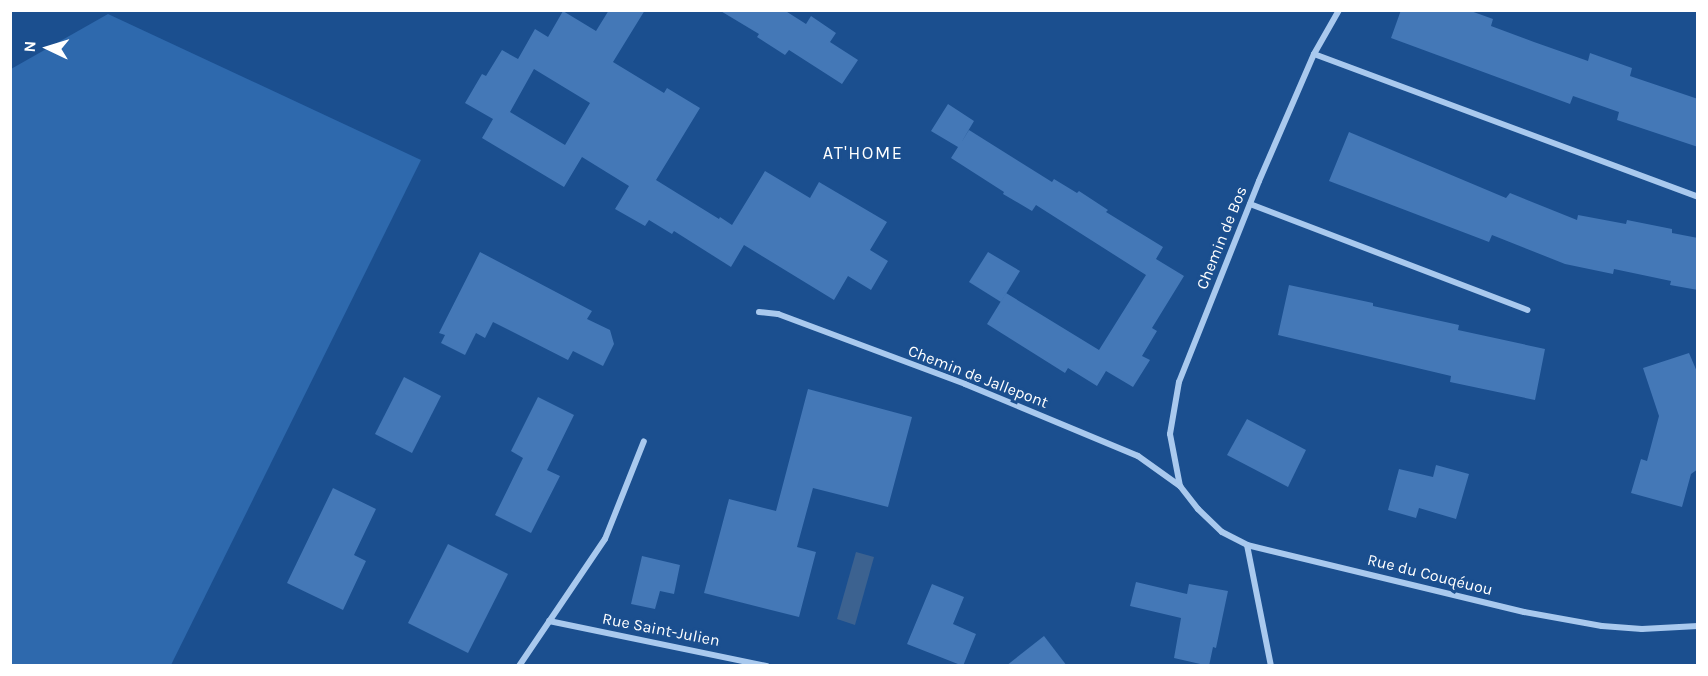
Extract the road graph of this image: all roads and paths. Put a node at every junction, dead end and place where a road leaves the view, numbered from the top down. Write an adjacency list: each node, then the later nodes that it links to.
1 (1339, 10): 2 (street, Chemin de Bos)
2 (1314, 54): 3 (street); 4 (street, Chemin de Bos)
3 (1698, 197)
4 (1250, 204): 5 (street); 8 (street, Chemin de Bos)
5 (1527, 310)
6 (759, 312): 8 (street, Chemin de Jallepont)
7 (644, 441): 10 (street)
8 (1180, 486): 9 (street, Rue du Couqéuou)
9 (1247, 545): 11 (street, Rue du Couqéuou); 14 (street)
10 (549, 621): 12 (street); 13 (street, Rue Saint-Julien)
11 (1698, 626)
12 (519, 666)
13 (767, 666)
14 (1271, 666)

